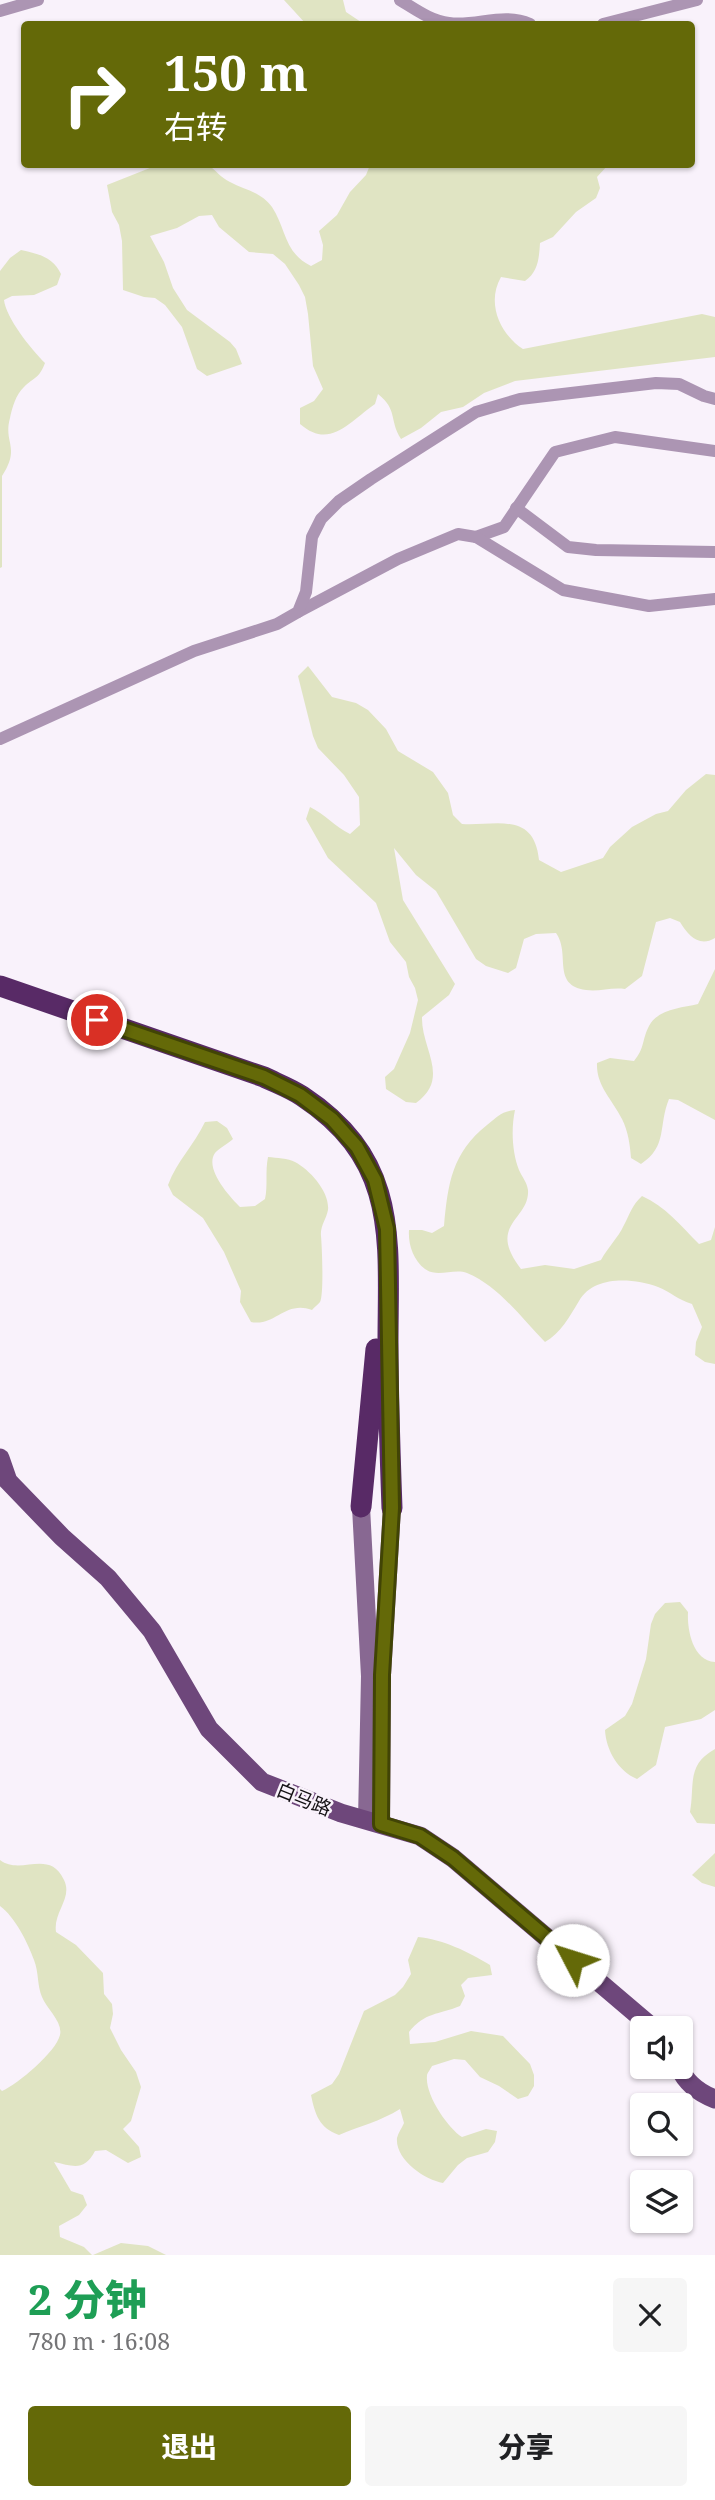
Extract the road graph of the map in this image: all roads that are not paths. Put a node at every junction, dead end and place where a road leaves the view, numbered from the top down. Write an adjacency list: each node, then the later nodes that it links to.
1 (38, 0): 4 (street)
2 (400, 0): 5 (street)
3 (697, 0): 8 (street)
4 (0, 12)
5 (442, 21)
6 (472, 21): 7 (street)
7 (518, 21)
8 (615, 21)
9 (715, 399): 15 (street)
10 (715, 451): 11 (street)
11 (516, 509): 12 (street); 13 (street)
12 (476, 537): 14 (street); 15 (street)
13 (715, 552)
14 (715, 599)
15 (298, 612): 16 (street)
16 (0, 739)
17 (0, 986): 19 (highway)
18 (0, 997): 19 (highway)
19 (24, 1000): 21 (highway); 22 (highway)
20 (0, 1458): 23 (main road, 白马路)
21 (361, 1507): 23 (main road)
22 (392, 1508): 23 (main road)
23 (374, 1822): 24 (main road, 白马路)
24 (639, 2016)
25 (685, 2079): 26 (main road)
26 (715, 2099)

